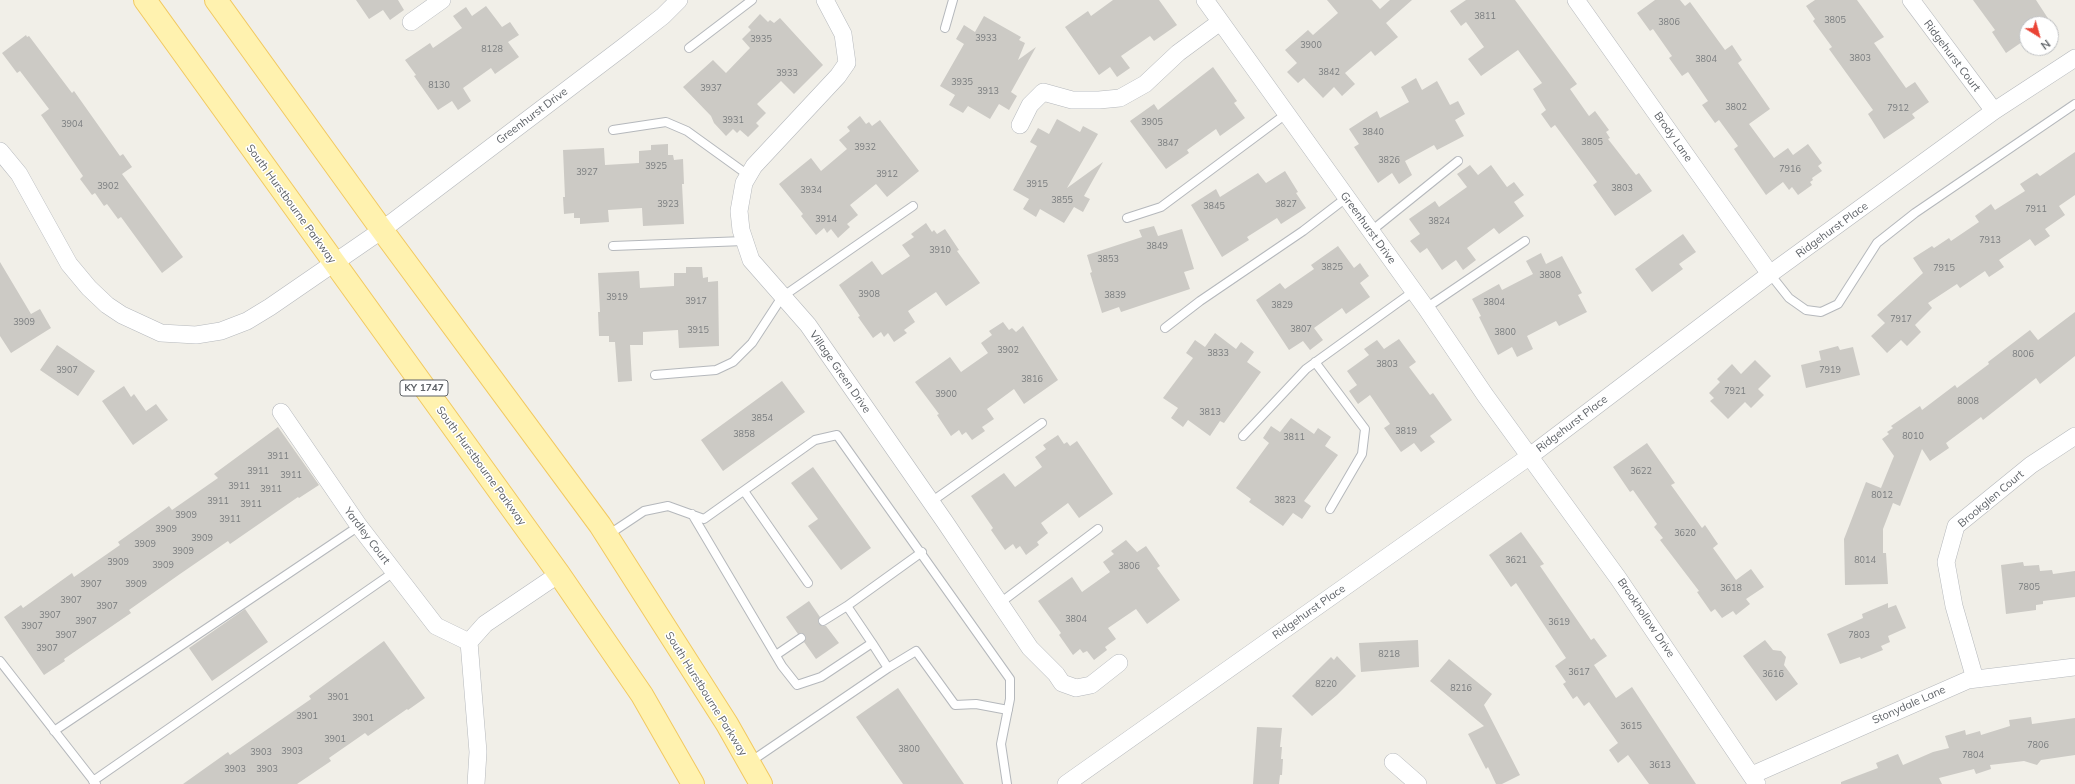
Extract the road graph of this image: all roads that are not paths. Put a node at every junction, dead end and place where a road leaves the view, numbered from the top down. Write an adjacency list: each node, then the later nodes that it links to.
1 (145, 0): 32 (main road, South Hurstbourne Parkway / KY 1747)
2 (216, 0): 27 (main road, South Hurstbourne Parkway)
3 (442, 0): 11 (street)
4 (679, 0): 27 (street, Greenhurst Drive)
5 (752, 0): 14 (lane)
6 (825, 0): 23 (street, Village Green Drive)
7 (953, 0): 13 (lane)
8 (1205, 0): 12 (street, Greenhurst Drive)
9 (1576, 0): 33 (street, Brody Lane)
10 (1911, 0): 17 (street, Ridgehurst Court)
11 (411, 22)
12 (1220, 22): 18 (street, Greenhurst Drive); 19 (street)
13 (945, 28)
14 (689, 48)
15 (2075, 58): 17 (street, Ridgehurst Place)
16 (2075, 104): 33 (lane)
17 (1994, 111): 33 (street, Ridgehurst Place)
18 (1286, 114): 24 (street, Greenhurst Drive); 26 (lane)
19 (1020, 124)
20 (613, 130): 23 (lane)
21 (0, 151): 32 (street, Greenhurst Drive)
22 (1458, 161): 28 (lane)
23 (748, 176): 29 (street, Village Green Drive)
24 (1346, 198): 28 (street, Greenhurst Drive); 37 (lane)
25 (913, 206): 35 (lane)
26 (1127, 218)
27 (382, 230): 32 (street, Greenhurst Drive); 51 (main road, South Hurstbourne Parkway)
28 (1370, 232): 34 (street, Greenhurst Drive)
29 (744, 241): 31 (lane); 35 (street, Village Green Drive)
30 (1525, 241): 36 (lane)
31 (613, 246)
32 (334, 264): 54 (main road, South Hurstbourne Parkway / KY 1747)
33 (1770, 274): 44 (street, Ridgehurst Place)
34 (1414, 291): 36 (street, Greenhurst Drive); 38 (lane)
35 (782, 297): 39 (lane); 46 (street, Village Green Drive)
36 (1426, 308): 44 (street, Greenhurst Drive)
37 (1165, 328)
38 (1315, 362): 42 (lane); 47 (lane)
39 (654, 375)
40 (281, 412): 49 (street, Yardley Court)
41 (1042, 423): 46 (lane)
42 (1243, 436)
43 (2075, 436): 67 (street, Brookglen Court)
44 (1530, 456): 72 (street, Brookhollow Drive); 78 (street, Ridgehurst Place)
45 (744, 491): 48 (lane); 52 (lane); 55 (lane)
46 (931, 502): 56 (street, Village Green Drive)
47 (1330, 509)
48 (692, 514): 51 (lane); 62 (lane)
49 (359, 526): 53 (street, Yardley Court); 69 (lane)
50 (1098, 529): 56 (lane)
51 (607, 535): 71 (main road, South Hurstbourne Parkway)
52 (922, 552): 57 (lane); 68 (lane)
53 (394, 572): 60 (street, Yardley Court); 73 (lane)
54 (559, 574): 60 (street); 75 (main road, South Hurstbourne Parkway / KY 1747)
55 (808, 583)
56 (1000, 603): 64 (street, Village Green Drive)
57 (847, 606): 58 (lane); 61 (lane)
58 (823, 621)
59 (801, 638): 62 (lane)
60 (469, 642): 74 (street)
61 (872, 643): 62 (lane); 66 (lane)
62 (776, 655)
63 (0, 661): 69 (lane)
64 (1119, 663)
65 (2075, 667): 67 (street, Stonydale Lane)
66 (888, 668): 68 (lane); 71 (lane)
67 (1975, 679): 72 (street, Stonydale Lane)
68 (1008, 710): 77 (lane)
69 (54, 731): 73 (lane)
70 (1393, 762): 79 (street)
71 (749, 763): 76 (main road, South Hurstbourne Parkway)
72 (1754, 780)
73 (95, 782)
74 (476, 784)
75 (693, 784)
76 (761, 784)
77 (1007, 784)
78 (1066, 784)
79 (1418, 784)

